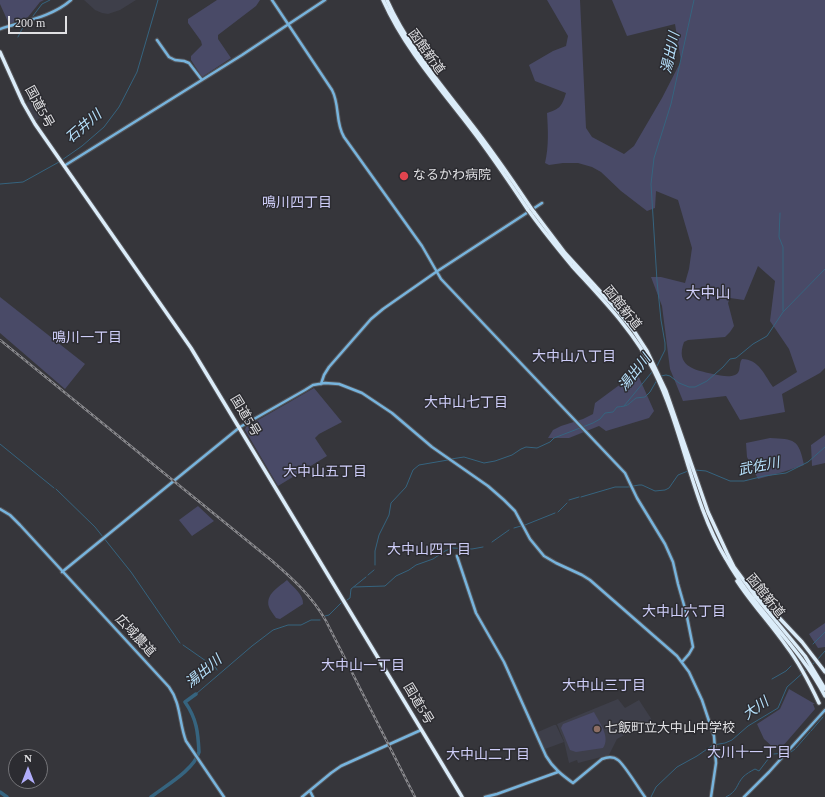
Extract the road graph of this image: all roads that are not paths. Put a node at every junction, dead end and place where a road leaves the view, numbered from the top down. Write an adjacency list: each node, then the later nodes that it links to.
1 (71, 0): 7 (street)
2 (272, 0): 6 (street)
3 (325, 0): 6 (street)
4 (383, 0): 13 (highway, 函館新道)
5 (386, 0): 13 (highway, 函館新道)
6 (288, 23): 10 (street); 14 (street)
7 (0, 29)
8 (157, 40): 10 (street)
9 (0, 52): 11 (highway, 国道5号)
10 (202, 80): 11 (street)
11 (64, 166): 16 (highway, 国道5号)
12 (542, 203): 14 (street)
13 (530, 209): 17 (highway, 函館新道, bridge)
14 (436, 272): 15 (street); 23 (street)
15 (321, 384): 16 (street); 23 (street)
16 (240, 428): 22 (street); 31 (highway, 国道5号)
17 (693, 474): 19 (highway, 函館新道); 21 (highway, 函館新道)
18 (0, 509): 22 (street, 広域農道)
19 (719, 548): 24 (highway, 函館新道); 29 (highway)
20 (457, 556): 32 (street)
21 (734, 567): 24 (highway, 函館新道); 26 (highway)
22 (62, 572): 34 (street, 広域農道)
23 (682, 662): 40 (street)
24 (807, 662): 25 (highway, 函館新道)
25 (811, 668): 27 (highway, 函館新道); 28 (highway, 函館新道)
26 (825, 672)
27 (825, 689)
28 (825, 696)
29 (819, 703)
30 (825, 710): 41 (street)
31 (422, 730): 33 (street); 37 (highway, 国道5号)
32 (558, 772): 38 (street); 39 (street)
33 (310, 790): 35 (street); 36 (street)
34 (224, 797)
35 (302, 797)
36 (313, 797)
37 (462, 797)
38 (485, 797)
39 (645, 797)
40 (711, 797)
41 (744, 797)

